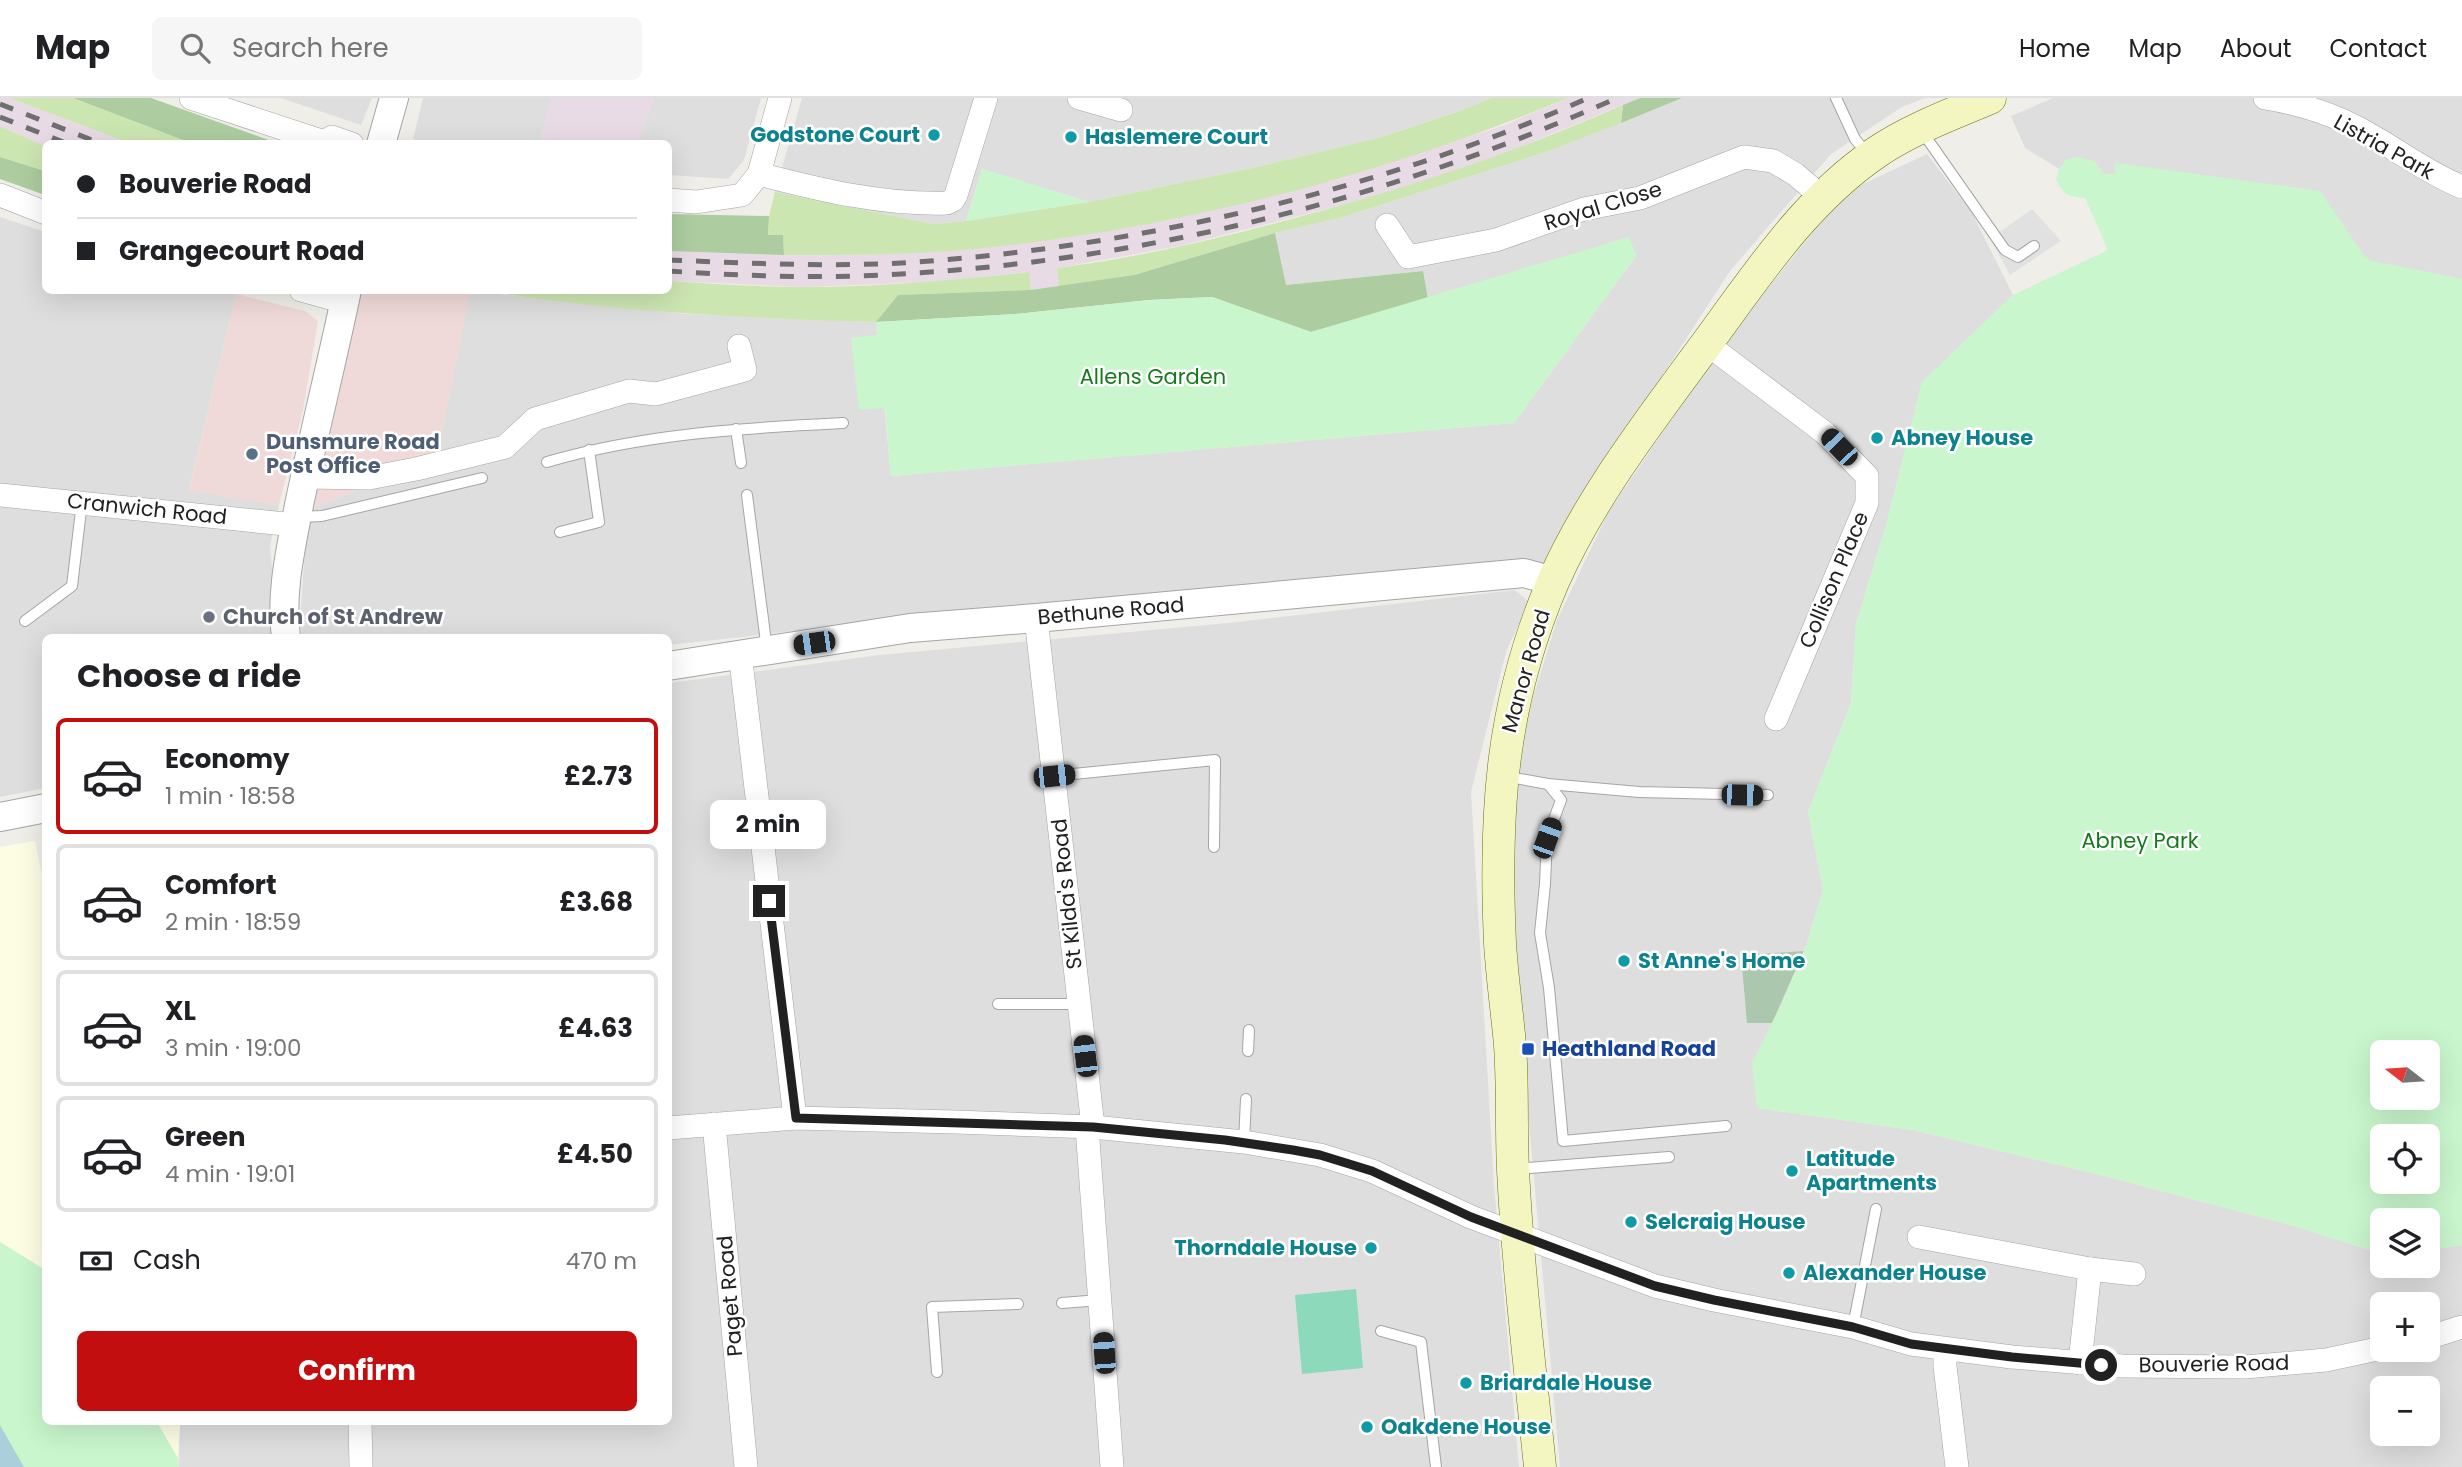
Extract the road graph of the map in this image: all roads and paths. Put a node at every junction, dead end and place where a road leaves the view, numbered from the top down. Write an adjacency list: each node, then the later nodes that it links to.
1 (191, 98): 11 (street)
2 (394, 98): 12 (street)
3 (780, 98): 14 (street)
4 (986, 98): 14 (street)
5 (1836, 98): 13 (lane)
6 (1990, 98): 10 (main road, Manor Road)
7 (2266, 98): 15 (street, Listria Park)
8 (1089, 99): 9 (street)
9 (1121, 110)
10 (1919, 128): 13 (main road, Manor Road); 21 (lane)
11 (318, 140)
12 (382, 140)
13 (1870, 158): 17 (main road, Manor Road)
14 (759, 174): 18 (street)
15 (2462, 187)
16 (0, 195): 19 (street)
17 (1822, 197): 20 (street, Royal Close); 23 (main road, Manor Road)
18 (672, 200)
19 (42, 211)
20 (1387, 225)
21 (2034, 246)
22 (346, 296): 30 (street)
23 (1707, 344): 37 (main road, Manor Road); 43 (street, Collison Place)
24 (739, 346): 30 (street)
25 (843, 423): 26 (lane)
26 (736, 429): 27 (lane); 29 (lane)
27 (589, 450): 28 (lane); 36 (lane)
28 (547, 462)
29 (741, 463)
30 (305, 477): 35 (street)
31 (482, 478): 35 (lane)
32 (0, 495): 34 (street, Cranwich Road)
33 (747, 495): 41 (lane)
34 (82, 502): 35 (street, Cranwich Road); 39 (lane)
35 (296, 521): 40 (street)
36 (560, 532)
37 (1554, 581): 38 (street, Bethune Road); 45 (main road, Manor Road)
38 (1036, 618): 41 (street, Bethune Road); 44 (street, St Kilda's Road)
39 (25, 621)
40 (286, 634)
41 (753, 651): 42 (street, Bethune Road); 56 (street)
42 (672, 665)
43 (1776, 719)
44 (1054, 776): 50 (lane); 52 (street, St Kilda's Road)
45 (1502, 776): 46 (lane); 63 (main road, Manor Road)
46 (1548, 784): 47 (lane); 58 (lane)
47 (1768, 795)
48 (42, 809): 49 (street)
49 (0, 817)
50 (1214, 847)
51 (998, 1004): 52 (lane)
52 (1079, 1004): 59 (street, St Kilda's Road)
53 (1249, 1030): 54 (lane)
54 (1248, 1051)
55 (1246, 1099): 61 (lane)
56 (796, 1118): 57 (street); 59 (street)
57 (715, 1124): 60 (street); 82 (street, Paget Road)
58 (1726, 1126)
59 (1090, 1127): 61 (street); 69 (street, St Kilda's Road)
60 (672, 1128)
61 (1244, 1142): 65 (street)
62 (1669, 1157): 63 (lane)
63 (1513, 1169): 65 (main road, Manor Road)
64 (1876, 1209): 72 (lane)
65 (1517, 1234): 72 (street, Bouverie Road); 85 (main road, Manor Road)
66 (1919, 1237): 67 (street)
67 (2090, 1269): 68 (street); 78 (street)
68 (2134, 1274)
69 (1100, 1300): 70 (lane); 83 (street, St Kilda's Road)
70 (1062, 1303)
71 (1018, 1304): 79 (lane)
72 (1853, 1327): 76 (street, Bouverie Road)
73 (2462, 1327): 75 (street)
74 (1381, 1331): 84 (lane)
75 (2440, 1334)
76 (1945, 1349): 78 (street, Bouverie Road); 86 (street)
77 (2370, 1351): 78 (street, Bouverie Road)
78 (2080, 1363)
79 (937, 1372)
80 (360, 1425): 81 (street)
81 (361, 1467)
82 (746, 1467)
83 (1112, 1467)
84 (1436, 1467)
85 (1540, 1467)
86 (1957, 1467)

